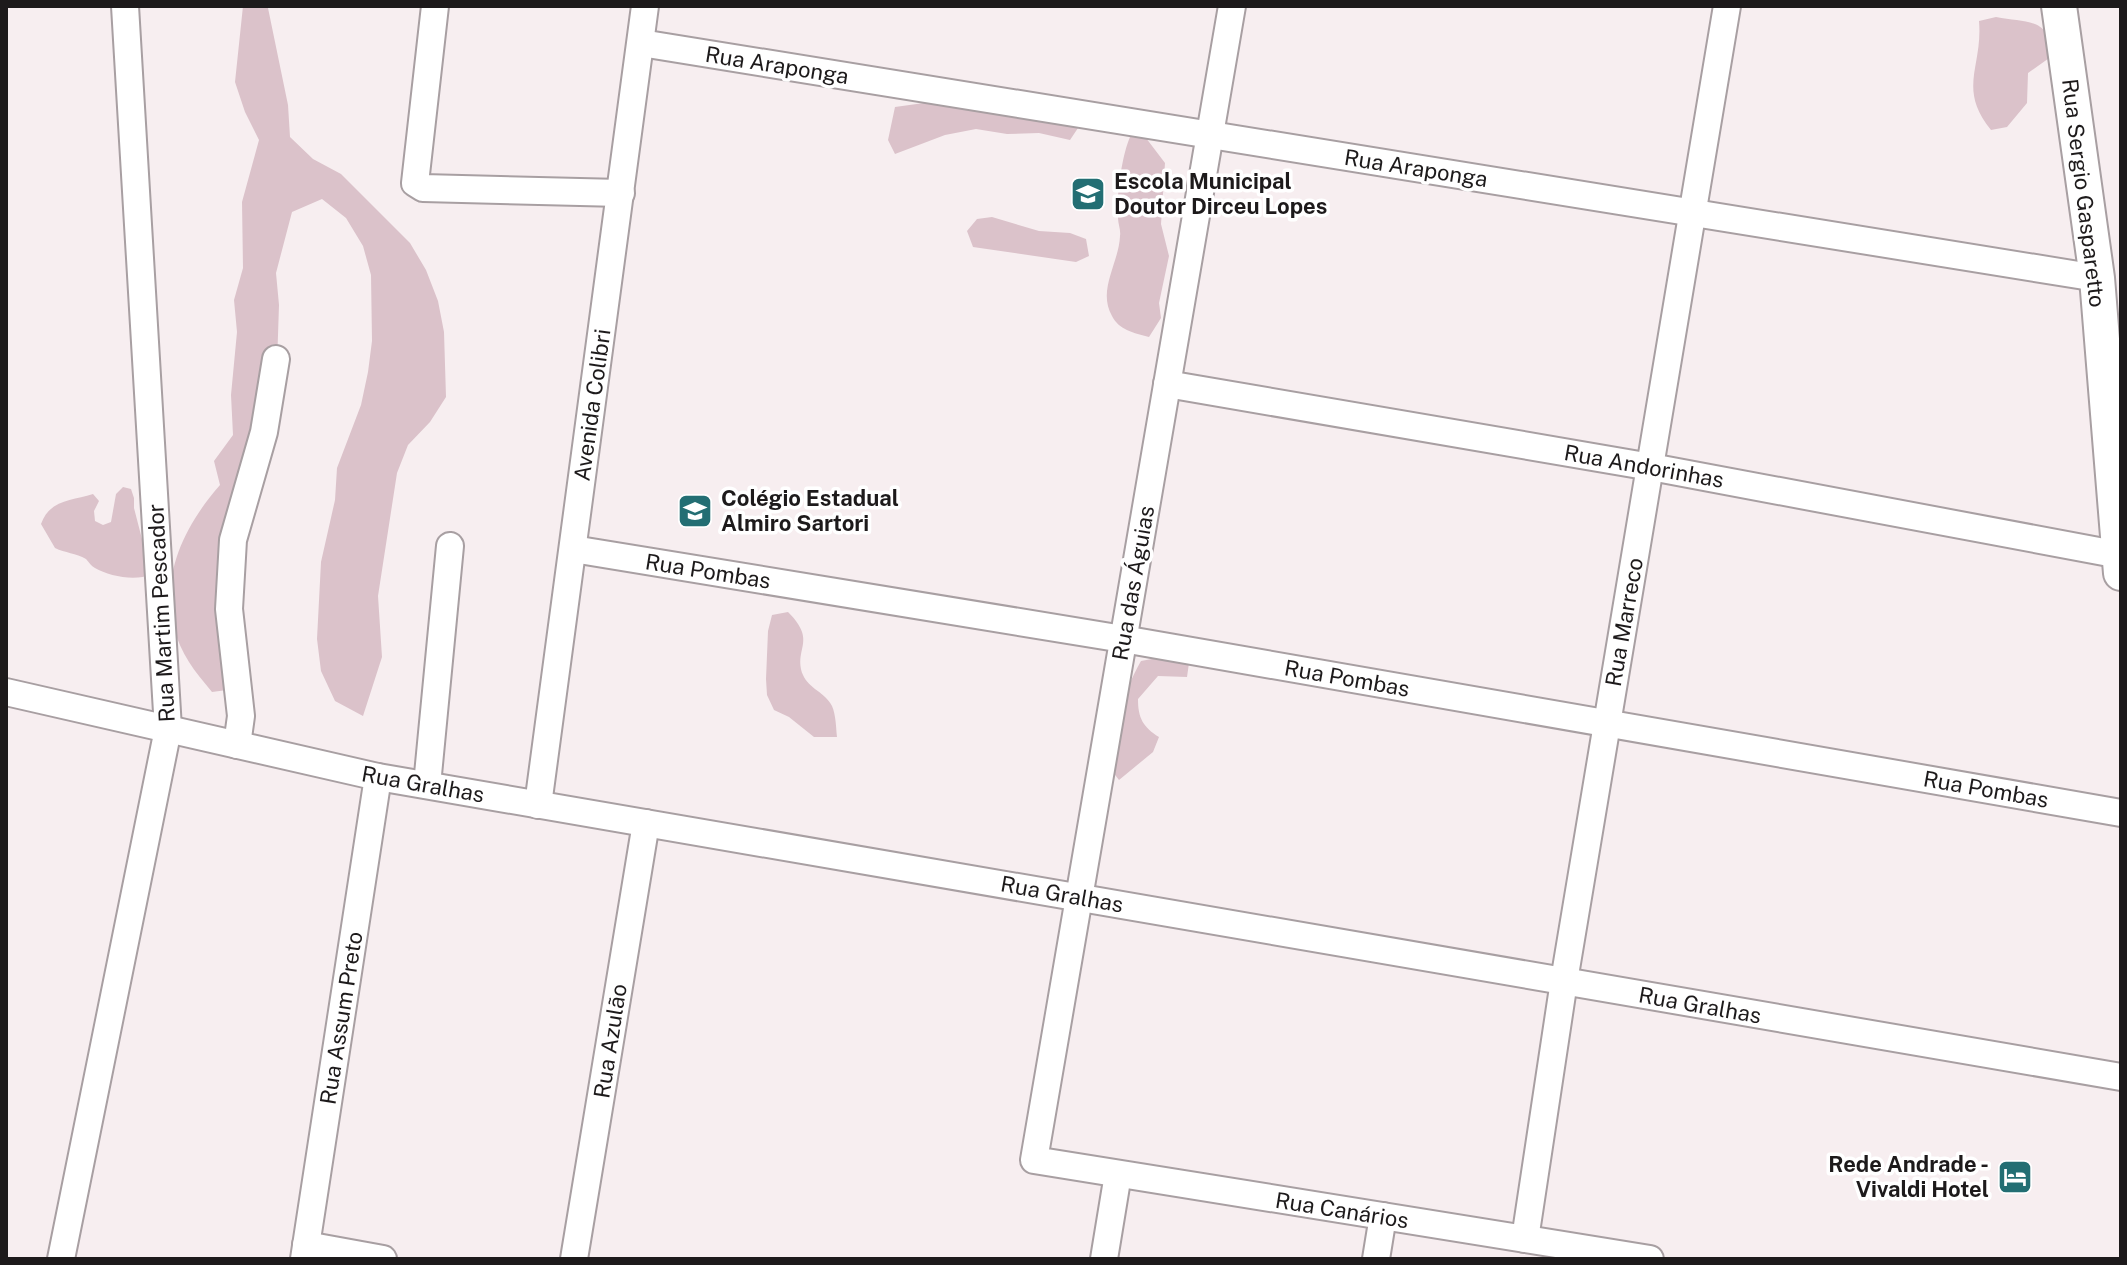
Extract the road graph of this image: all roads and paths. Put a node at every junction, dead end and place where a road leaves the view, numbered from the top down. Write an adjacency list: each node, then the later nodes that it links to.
1 (125, 6): 21 (street, Rua Martim Pescador)
2 (435, 6): 9 (street)
3 (645, 6): 7 (street, Avenida Colibri)
4 (1232, 6): 8 (street, Rua das Águias)
5 (1727, 6): 10 (street, Rua Marreco)
6 (2059, 6): 11 (street, Rua Sergio Gasparetto)
7 (641, 43): 8 (street, Rua Araponga); 9 (street, Avenida Colibri)
8 (1210, 135): 10 (street, Rua Araponga); 13 (street, Rua das Águias)
9 (621, 193): 16 (street, Avenida Colibri)
10 (1691, 213): 11 (street, Rua Araponga); 14 (street, Rua Marreco)
11 (2097, 278): 17 (street, Rua Sergio Gasparetto)
12 (276, 359): 22 (street)
13 (1167, 384): 14 (street, Rua Andorinhas); 18 (street, Rua das Águias)
14 (1651, 467): 17 (street, Rua Andorinhas); 20 (street, Rua Marreco)
15 (450, 546): 24 (street)
16 (573, 549): 18 (street, Rua Pombas); 25 (street, Avenida Colibri)
17 (2120, 564)
18 (1123, 639): 20 (street, Rua Pombas); 28 (street, Rua das Águias)
19 (6, 692): 21 (street, Rua Gralhas)
20 (1606, 722): 26 (street, Rua Pombas); 29 (street, Rua Marreco)
21 (168, 729): 22 (street, Rua Gralhas); 37 (street, Rua Martim Pescador)
22 (237, 745): 23 (street, Rua Gralhas)
23 (378, 777): 24 (street, Rua Gralhas); 35 (street, Rua Assum Preto)
24 (427, 785): 25 (street, Rua Gralhas)
25 (538, 805): 27 (street, Rua Gralhas)
26 (2121, 813)
27 (646, 823): 28 (street, Rua Gralhas); 39 (street, Rua Azulão)
28 (1079, 897): 29 (street, Rua Gralhas); 31 (street, Rua das Águias)
29 (1564, 981): 30 (street, Rua Gralhas); 34 (street, Rua Marreco)
30 (2121, 1077)
31 (1034, 1160): 32 (street, Rua Canários)
32 (1118, 1174): 33 (street, Rua Canários); 40 (street)
33 (1383, 1216): 34 (street, Rua Canários); 41 (street)
34 (1525, 1239): 36 (street, Rua Canários)
35 (305, 1252): 38 (street)
36 (1640, 1258)
37 (61, 1259)
38 (383, 1259)
39 (574, 1259)
40 (1104, 1259)
41 (1376, 1259)

